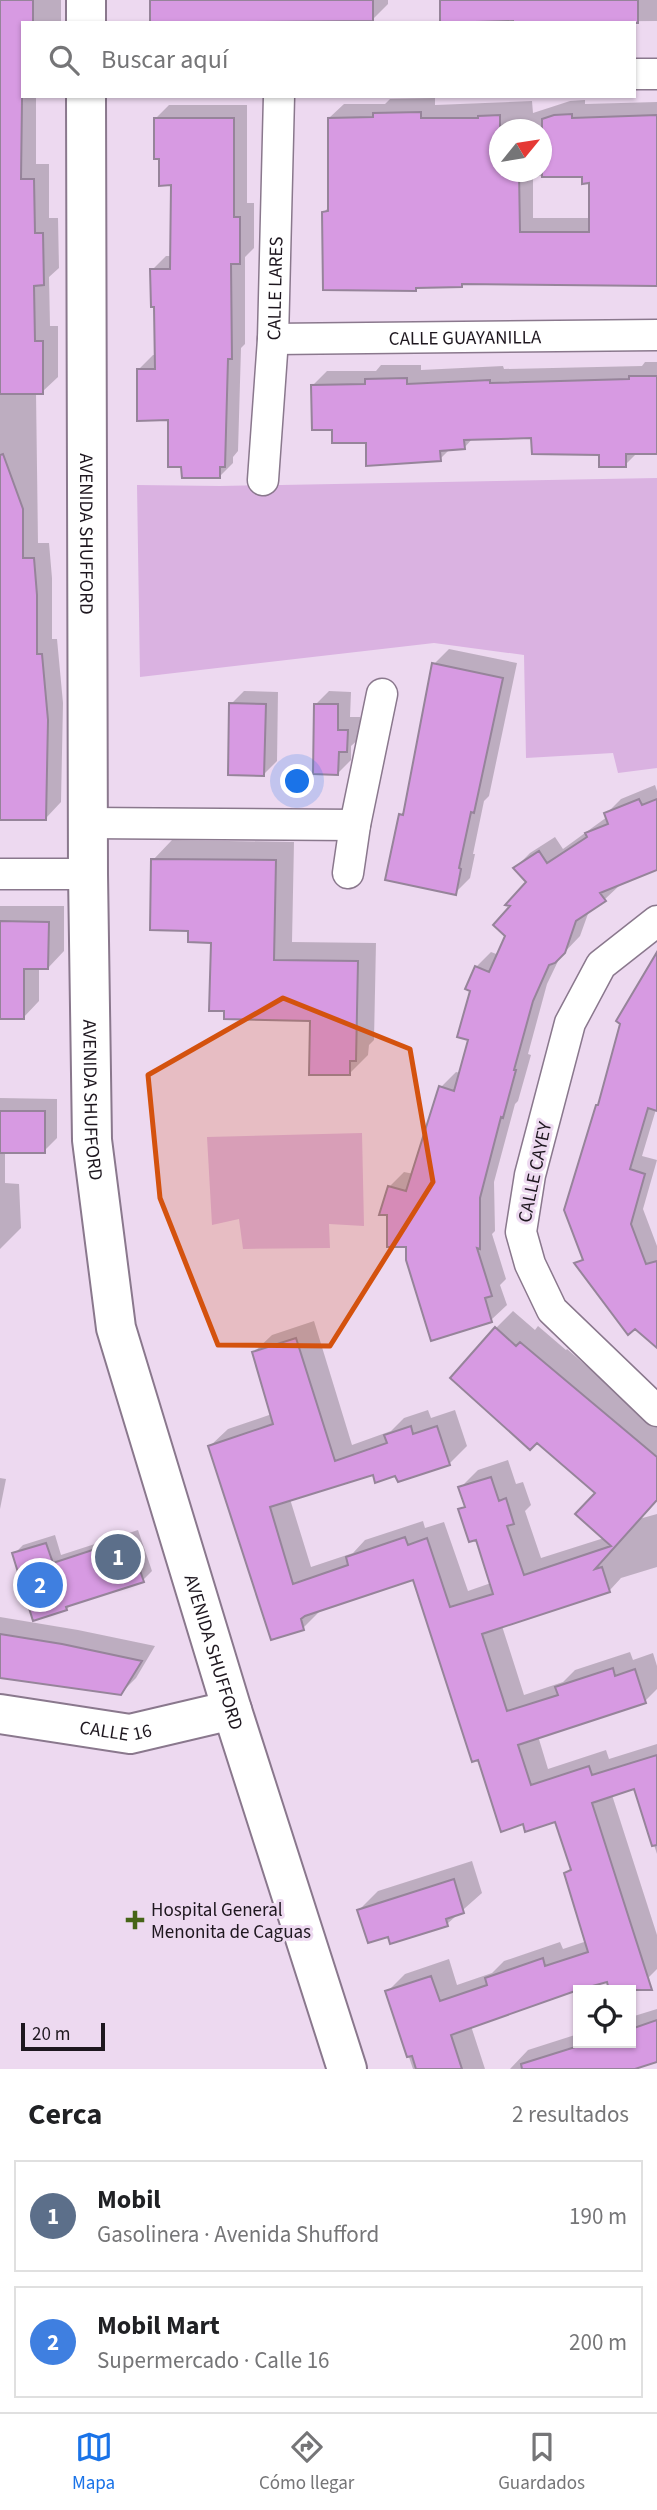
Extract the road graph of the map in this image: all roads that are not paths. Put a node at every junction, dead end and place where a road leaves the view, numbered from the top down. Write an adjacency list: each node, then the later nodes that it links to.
1 (86, 0): 2 (street)
2 (86, 21)
3 (636, 74): 4 (street)
4 (657, 74)
5 (86, 98): 11 (street, AVENIDA SHUFFORD)
6 (279, 98): 8 (street, CALLE LARES)
7 (657, 335): 8 (street, CALLE GUAYANILLA)
8 (274, 339): 9 (street, CALLE LARES)
9 (264, 480)
10 (382, 694): 12 (street)
11 (88, 824): 12 (street); 15 (street, AVENIDA SHUFFORD)
12 (355, 825): 13 (street)
13 (348, 873)
14 (0, 874): 15 (street)
15 (88, 874): 18 (street, AVENIDA SHUFFORD)
16 (657, 921): 17 (street, CALLE CAYEY)
17 (657, 1411)
18 (232, 1710): 19 (street, CALLE 16); 20 (street, AVENIDA SHUFFORD)
19 (0, 1714)
20 (347, 2069)

